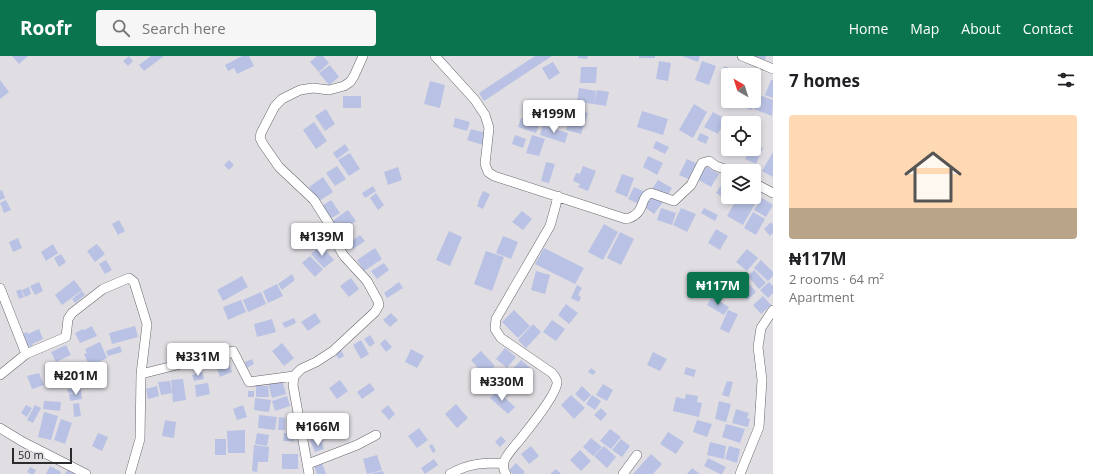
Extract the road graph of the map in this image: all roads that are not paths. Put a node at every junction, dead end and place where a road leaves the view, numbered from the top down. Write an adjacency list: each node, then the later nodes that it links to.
1 (363, 56): 14 (street)
2 (435, 56): 8 (street)
3 (742, 56): 4 (street)
4 (773, 69)
5 (721, 168): 8 (street)
6 (761, 187): 7 (street)
7 (773, 193)
8 (558, 196): 18 (street)
9 (0, 288): 11 (street)
10 (773, 310): 26 (street)
11 (26, 354): 12 (street); 13 (street)
12 (141, 374): 14 (street); 21 (street)
13 (0, 375)
14 (294, 376): 19 (street)
15 (0, 428): 20 (street)
16 (376, 435): 19 (street)
17 (637, 455): 25 (street)
18 (504, 463): 23 (street); 24 (street)
19 (308, 464): 22 (street)
20 (86, 474)
21 (130, 474)
22 (309, 474)
23 (450, 474)
24 (506, 474)
25 (623, 474)
26 (740, 474)

